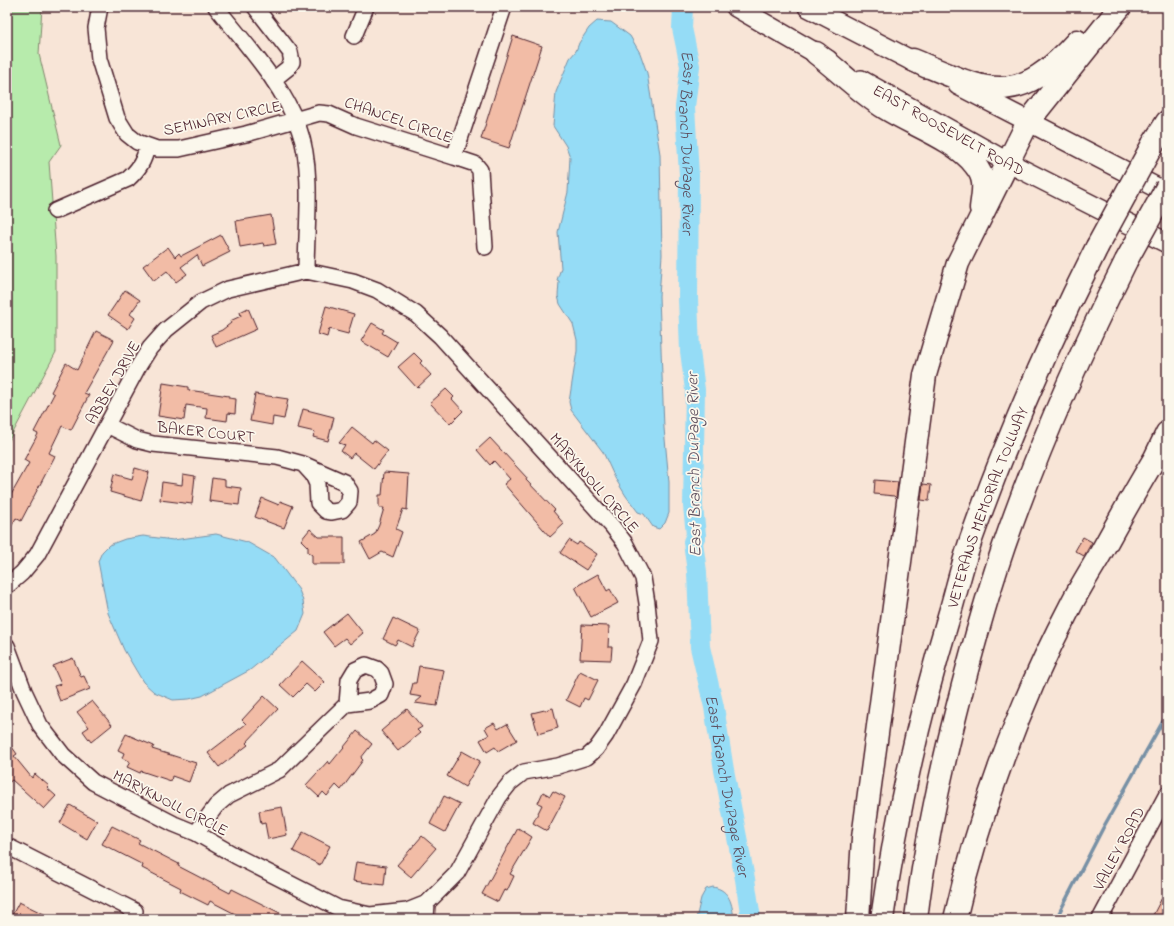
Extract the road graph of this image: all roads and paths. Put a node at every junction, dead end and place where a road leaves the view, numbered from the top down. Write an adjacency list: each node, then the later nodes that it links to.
1 (100, 7): 17 (street, SEMINARY CIRCLE)
2 (255, 7): 13 (street)
3 (366, 7): 10 (street)
4 (504, 7): 18 (street, CHANCEL CIRCLE)
5 (736, 7): 11 (main road, EAST ROOSEVELT ROAD)
6 (808, 7): 12 (main road)
7 (1107, 7): 12 (highway)
8 (1120, 7): 15 (highway)
9 (218, 8): 13 (street)
10 (354, 36)
11 (816, 53): 19 (main road, EAST ROOSEVELT ROAD); 23 (highway)
12 (912, 60): 15 (main road)
13 (273, 80): 14 (street)
14 (294, 120): 17 (street, SEMINARY CIRCLE); 18 (street, CHANCEL CIRCLE); 26 (street)
15 (1028, 122): 19 (highway); 21 (main road)
16 (1167, 122): 42 (highway, VETERANS MEMORIAL TOLLWAY, bridge)
17 (147, 147): 22 (street)
18 (454, 157): 25 (street)
19 (1009, 163): 23 (highway); 24 (main road, EAST ROOSEVELT ROAD)
20 (1167, 187): 43 (highway, VETERANS MEMORIAL TOLLWAY, bridge)
21 (1167, 193)
22 (54, 211)
23 (980, 218): 41 (highway)
24 (1167, 243)
25 (484, 247)
26 (306, 271): 27 (street, ABBEY DRIVE); 37 (street, MARYKNOLL CIRCLE)
27 (107, 425): 30 (street, BAKER COURT); 31 (street, ABBEY DRIVE)
28 (1167, 433): 29 (highway)
29 (1161, 450): 44 (highway)
30 (303, 464)
31 (7, 586)
32 (7, 646): 35 (street, MARYKNOLL CIRCLE)
33 (347, 704): 35 (street)
34 (1167, 794): 45 (street, VALLEY ROAD)
35 (196, 833): 39 (street, MARYKNOLL CIRCLE)
36 (7, 846): 38 (street)
37 (427, 903): 39 (street, MARYKNOLL CIRCLE); 40 (street)
38 (133, 915)
39 (384, 917)
40 (426, 919)
41 (858, 919)
42 (882, 919)
43 (916, 919)
44 (955, 919)
45 (1100, 919)

